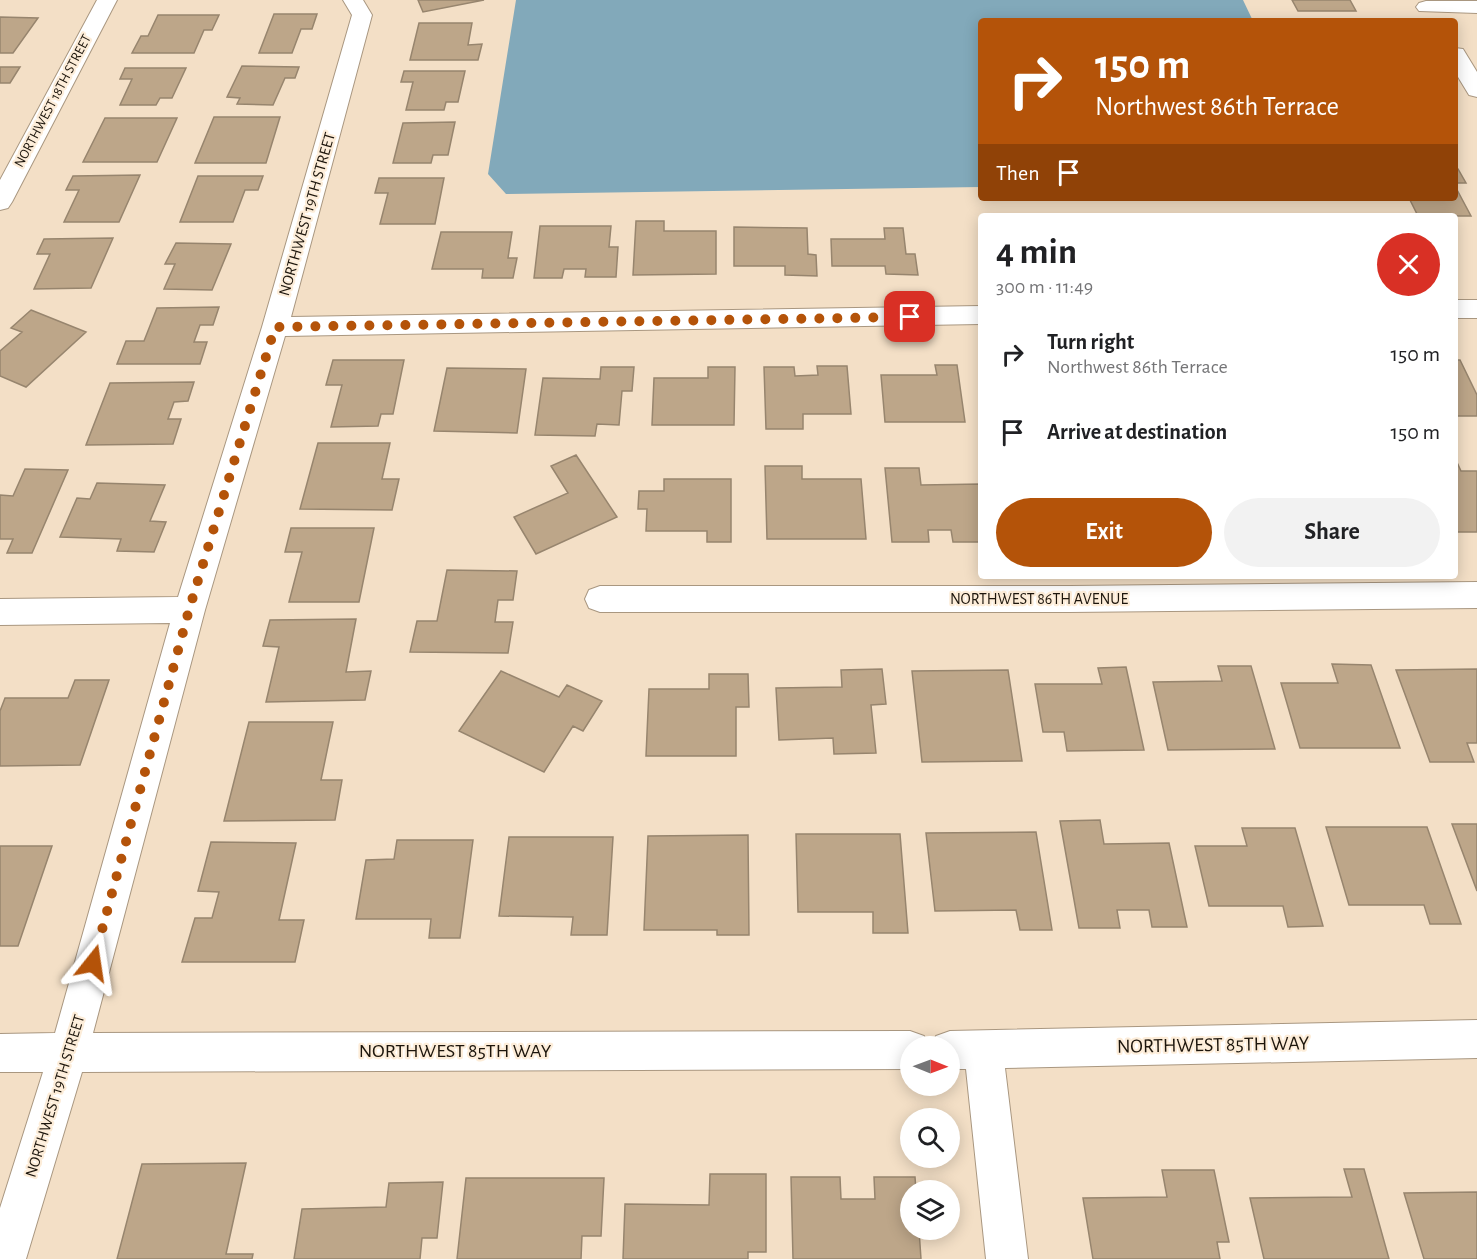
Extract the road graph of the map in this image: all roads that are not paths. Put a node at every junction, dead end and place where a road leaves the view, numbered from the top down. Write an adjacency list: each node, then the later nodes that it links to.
1 (107, 0): 7 (street, NORTHWEST 18TH STREET)
2 (353, 0): 11 (street, NORTHWEST 19TH STREET)
3 (1477, 7): 4 (street)
4 (1427, 9)
5 (1458, 59): 6 (street)
6 (1477, 90)
7 (0, 202)
8 (1458, 309): 9 (street)
9 (1477, 309)
10 (978, 315): 11 (street)
11 (275, 327): 15 (street, NORTHWEST 19TH STREET)
12 (1068, 588): 13 (street, NORTHWEST 86TH AVENUE); 14 (street, NORTHWEST 86TH AVENUE)
13 (1477, 595)
14 (600, 599)
15 (189, 610): 16 (street); 20 (street, NORTHWEST 19TH STREET)
16 (0, 612)
17 (1477, 1040): 19 (street, NORTHWEST 85TH WAY)
18 (900, 1050): 20 (street, NORTHWEST 85TH WAY)
19 (966, 1050): 23 (street)
20 (69, 1052): 21 (street, NORTHWEST 85TH WAY); 22 (street, NORTHWEST 19TH STREET)
21 (0, 1053)
22 (5, 1259)
23 (1007, 1259)

